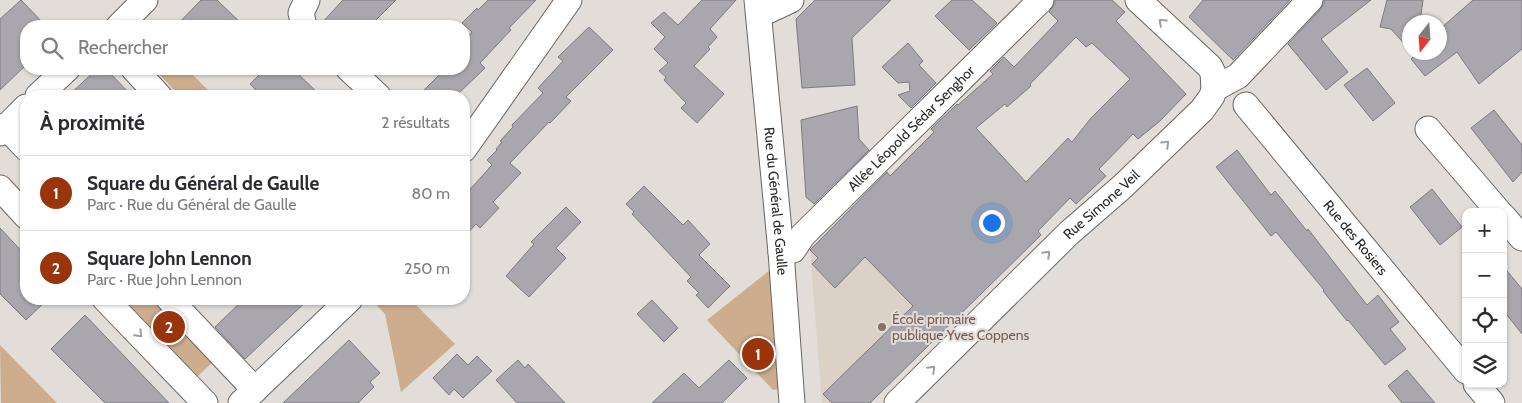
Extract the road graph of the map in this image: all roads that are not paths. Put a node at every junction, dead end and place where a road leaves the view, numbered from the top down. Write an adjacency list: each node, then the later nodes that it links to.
1 (145, 0): 9 (street)
2 (307, 0): 10 (street)
3 (570, 0): 22 (street)
4 (791, 0): 8 (street)
5 (1042, 0): 29 (street, Allée Léopold Sédar Senghor)
6 (1138, 0): 17 (street, one-way to 6)
7 (1310, 0): 17 (street)
8 (758, 7): 29 (street, Rue du Général de Gaulle)
9 (125, 20)
10 (302, 20)
11 (61, 75): 14 (street)
12 (140, 75): 15 (street)
13 (355, 75): 16 (street)
14 (44, 90)
15 (153, 90)
16 (372, 90)
17 (1214, 90): 38 (street, Rue Simone Veil, one-way to 17)
18 (1246, 105): 33 (street, Rue des Rosiers)
19 (20, 113): 21 (street)
20 (1428, 129): 25 (street)
21 (2, 130): 23 (street)
22 (470, 141)
23 (20, 144)
24 (0, 188): 26 (street)
25 (1496, 208)
26 (20, 210)
27 (1507, 221): 28 (street)
28 (1522, 238)
29 (781, 252): 37 (street, Rue du Général de Gaulle)
30 (111, 305): 36 (street, one-way to 36)
31 (174, 305): 35 (street)
32 (344, 305): 35 (street)
33 (1462, 366)
34 (1479, 388): 39 (street)
35 (248, 396)
36 (206, 403)
37 (792, 403)
38 (897, 403)
39 (1492, 403)

